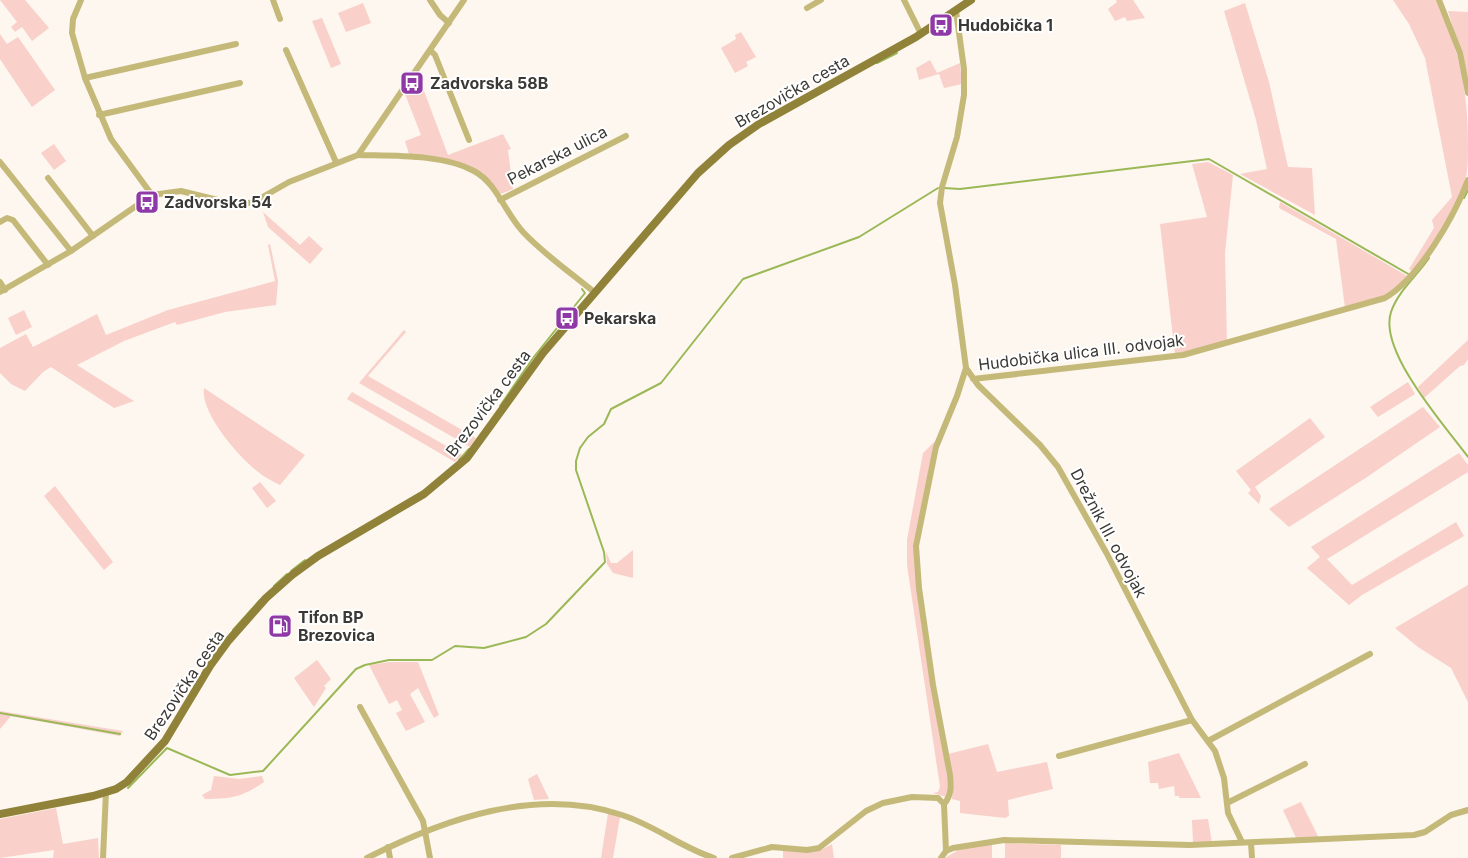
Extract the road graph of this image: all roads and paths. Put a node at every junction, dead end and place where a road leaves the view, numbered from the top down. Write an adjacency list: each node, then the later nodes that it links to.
1 (81, 0): 17 (street)
2 (273, 0): 11 (street)
3 (430, 0): 12 (street)
4 (464, 0): 12 (street)
5 (821, 0): 9 (street)
6 (904, 0): 13 (street)
7 (971, 0): 10 (main road, Brezovička cesta)
8 (1439, 0): 19 (street)
9 (807, 8)
10 (956, 11): 13 (main road, Brezovička cesta); 37 (street, Hudobička ulica III. odvojak)
11 (280, 19)
12 (449, 23): 16 (street)
13 (921, 34): 36 (main road, Brezovička cesta)
14 (236, 44): 17 (street)
15 (286, 50): 25 (street)
16 (431, 51): 22 (street); 23 (street)
17 (85, 78): 20 (street)
18 (240, 82): 20 (street)
19 (1468, 93)
20 (99, 115): 28 (street)
21 (626, 136): 29 (street, Pekarska ulica)
22 (469, 140)
23 (358, 155): 25 (street, Pekarska ulica); 29 (street, Pekarska ulica)
24 (0, 162): 32 (street)
25 (336, 162): 28 (street, Pekarska ulica)
26 (48, 178): 31 (street)
27 (1468, 182): 38 (street, Hudobička ulica III. odvojak)
28 (152, 195): 31 (street)
29 (500, 200): 36 (street, Pekarska ulica)
30 (0, 222): 33 (street)
31 (93, 236): 32 (street)
32 (70, 251): 33 (street)
33 (48, 265): 35 (street)
34 (0, 282): 35 (street)
35 (3, 291)
36 (594, 292): 45 (main road, Brezovička cesta)
37 (966, 368): 38 (street, Hudobička ulica III. odvojak); 47 (street)
38 (973, 380): 41 (street, Drežnik III. odvojak)
39 (1370, 654): 42 (street)
40 (360, 707): 50 (street)
41 (1192, 720): 42 (street, Drežnik III. odvojak); 43 (street)
42 (1208, 741): 46 (street, Drežnik III. odvojak)
43 (1058, 756)
44 (1305, 764): 46 (street)
45 (106, 792): 49 (main road, Brezovička cesta); 55 (street)
46 (1226, 803): 51 (street, Drežnik III. odvojak)
47 (944, 804): 54 (street); 60 (street)
48 (1468, 810): 52 (street)
49 (0, 814)
50 (426, 832): 53 (street); 58 (street); 59 (street)
51 (1242, 842): 52 (street); 54 (street)
52 (1251, 843): 62 (street)
53 (388, 847): 56 (street); 57 (street)
54 (946, 851): 61 (street)
55 (103, 858)
56 (367, 858)
57 (390, 858)
58 (430, 858)
59 (714, 858)
60 (732, 858)
61 (941, 858)
62 (1252, 858)

